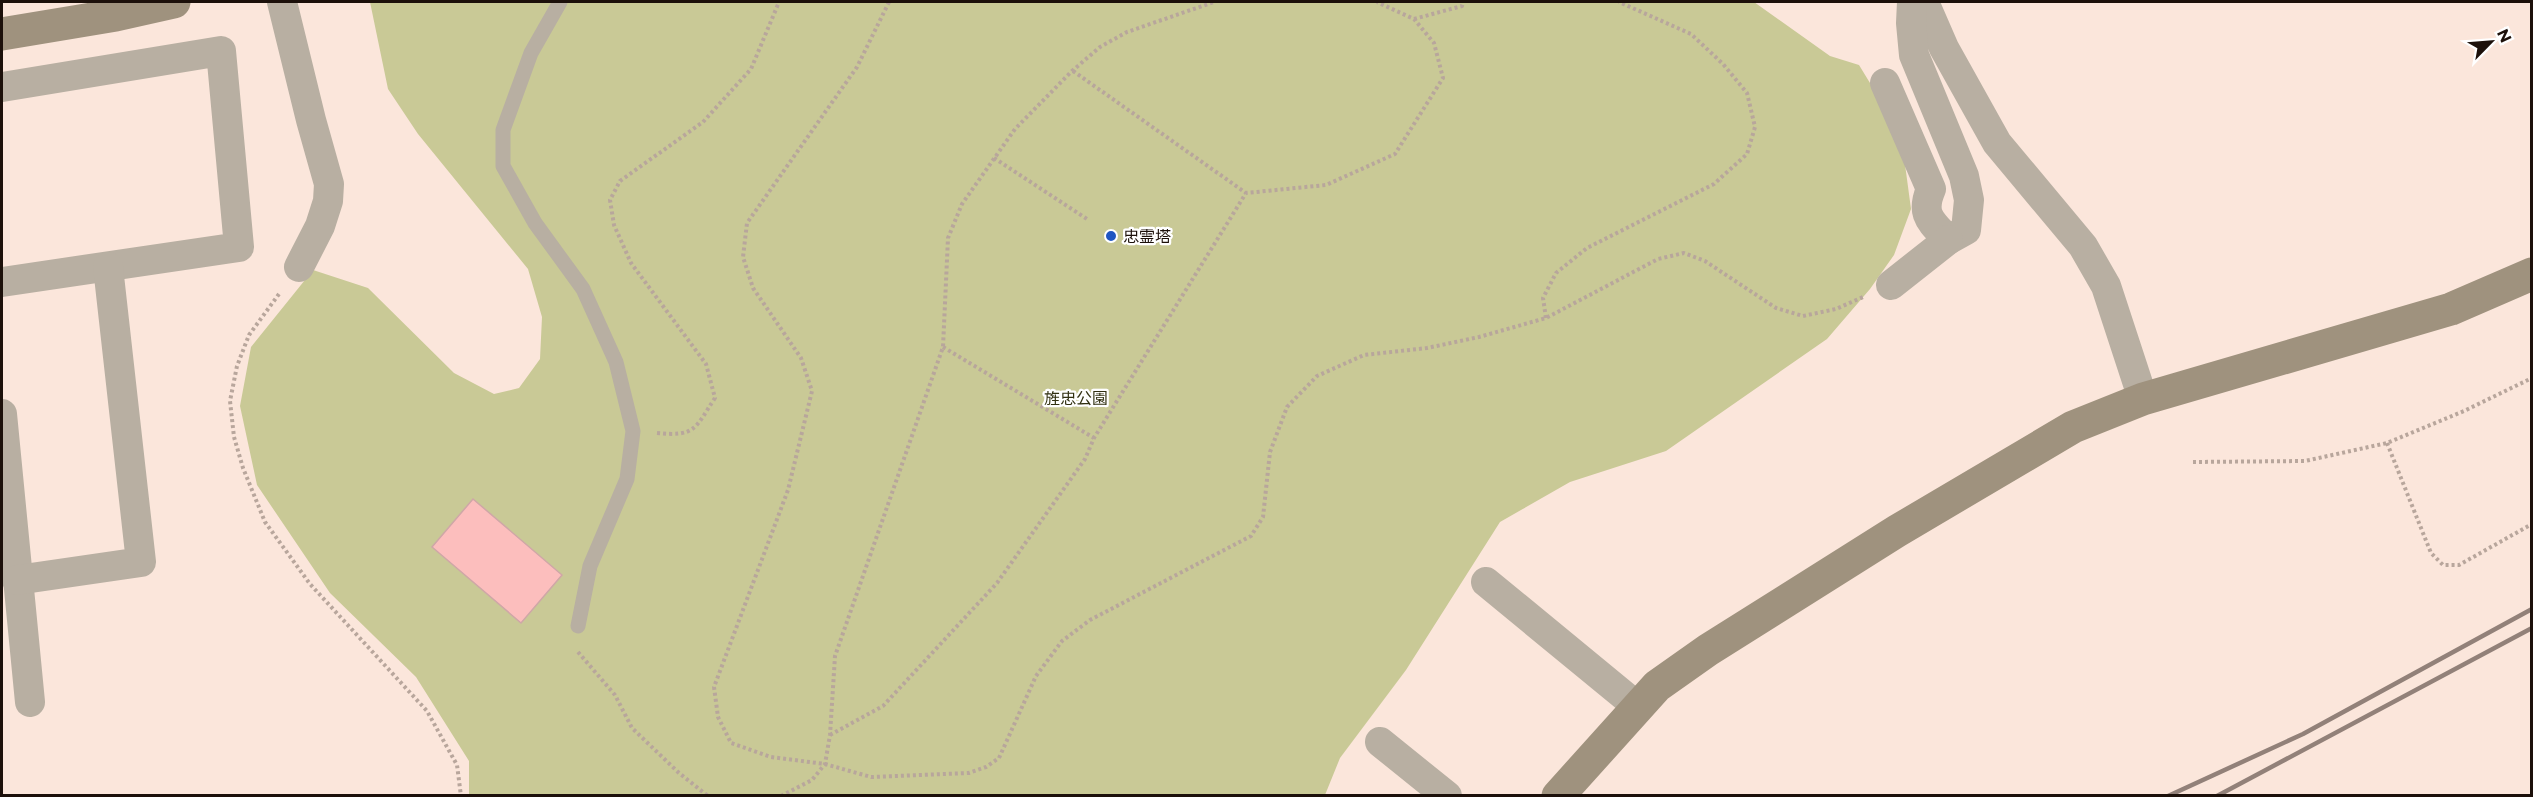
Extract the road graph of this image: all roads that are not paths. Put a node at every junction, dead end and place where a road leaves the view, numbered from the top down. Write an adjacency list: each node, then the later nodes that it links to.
1 (174, 2): 6 (street)
2 (282, 2): 12 (street)
3 (560, 2): 20 (lane)
4 (1912, 2): 10 (street)
5 (1924, 2): 16 (street)
6 (115, 8): 7 (street)
7 (2, 34)
8 (1885, 83): 10 (street)
9 (2, 87): 11 (street)
10 (1948, 240): 15 (street)
11 (108, 267): 14 (street); 18 (street)
12 (299, 267)
13 (2532, 274): 16 (street)
14 (2, 282)
15 (1891, 285)
16 (2142, 399): 22 (street)
17 (2, 414): 18 (street)
18 (17, 580): 21 (street)
19 (1486, 582): 22 (street)
20 (578, 626)
21 (30, 702)
22 (1638, 707): 25 (street)
23 (1380, 742): 24 (street)
24 (1447, 795)
25 (1558, 795)

